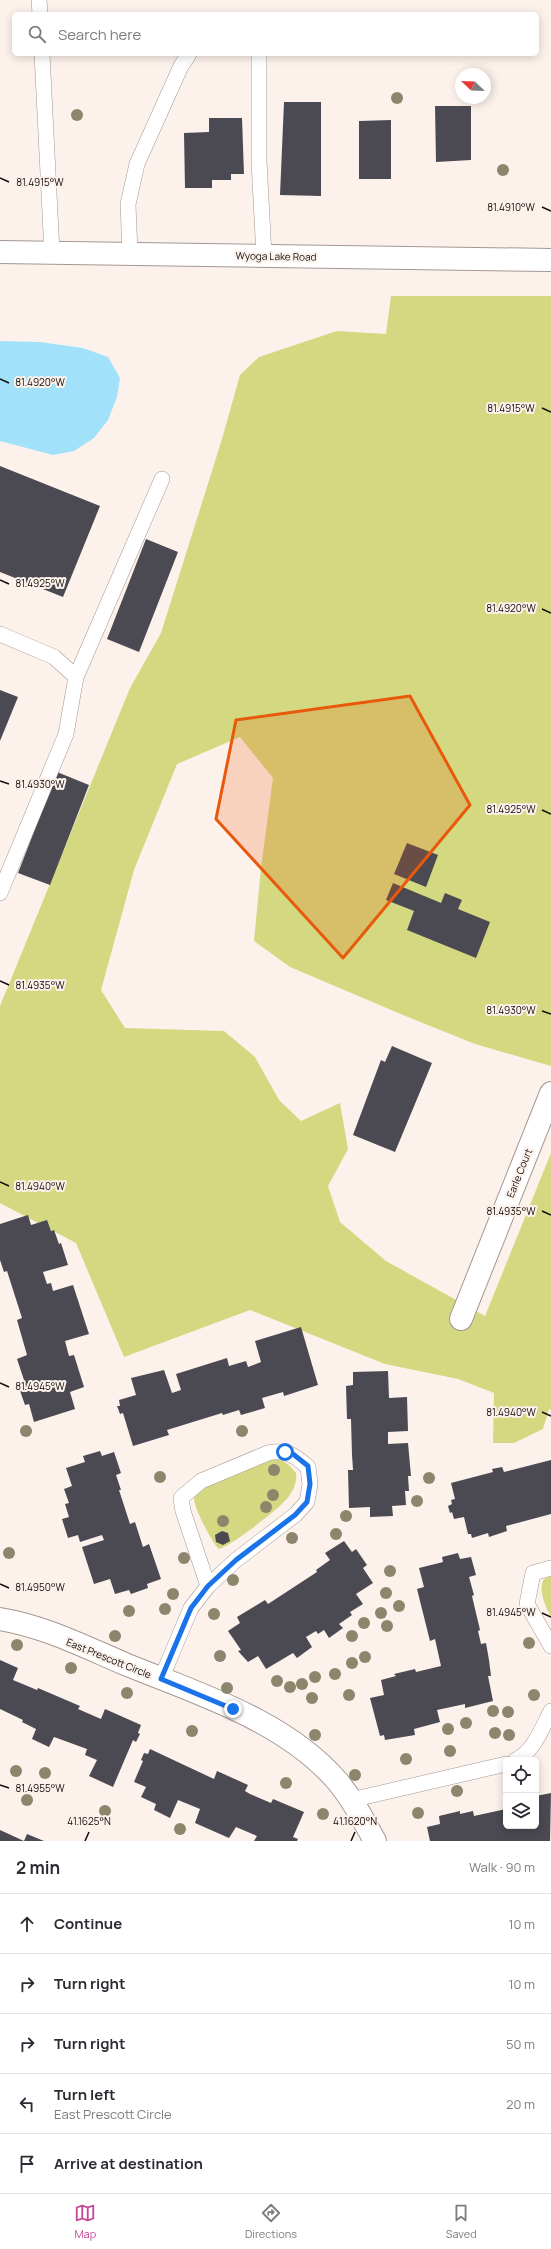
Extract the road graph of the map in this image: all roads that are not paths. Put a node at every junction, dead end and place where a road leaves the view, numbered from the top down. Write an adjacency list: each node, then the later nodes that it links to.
1 (39, 0): 2 (lane)
2 (40, 12)
3 (42, 56): 7 (lane)
4 (188, 56): 8 (lane)
5 (259, 56): 9 (lane)
6 (0, 252): 7 (street, Wyoga Lake Road)
7 (52, 253): 8 (street, Wyoga Lake Road)
8 (130, 254): 9 (street, Wyoga Lake Road)
9 (264, 256): 10 (street, Wyoga Lake Road)
10 (551, 260)
11 (162, 479): 13 (lane)
12 (0, 634): 13 (lane)
13 (76, 677): 14 (lane)
14 (0, 893)
15 (551, 1093): 16 (street, Earle Court)
16 (461, 1319)
17 (551, 1568): 20 (lane)
18 (208, 1586): 18 (lane); 21 (lane)
19 (0, 1619): 21 (street, East Prescott Circle)
20 (551, 1646)
21 (161, 1679): 25 (street, East Prescott Circle)
22 (551, 1711): 23 (lane)
23 (522, 1757)
24 (503, 1765): 25 (lane)
25 (351, 1800): 26 (street, East Prescott Circle)
26 (375, 1841)

